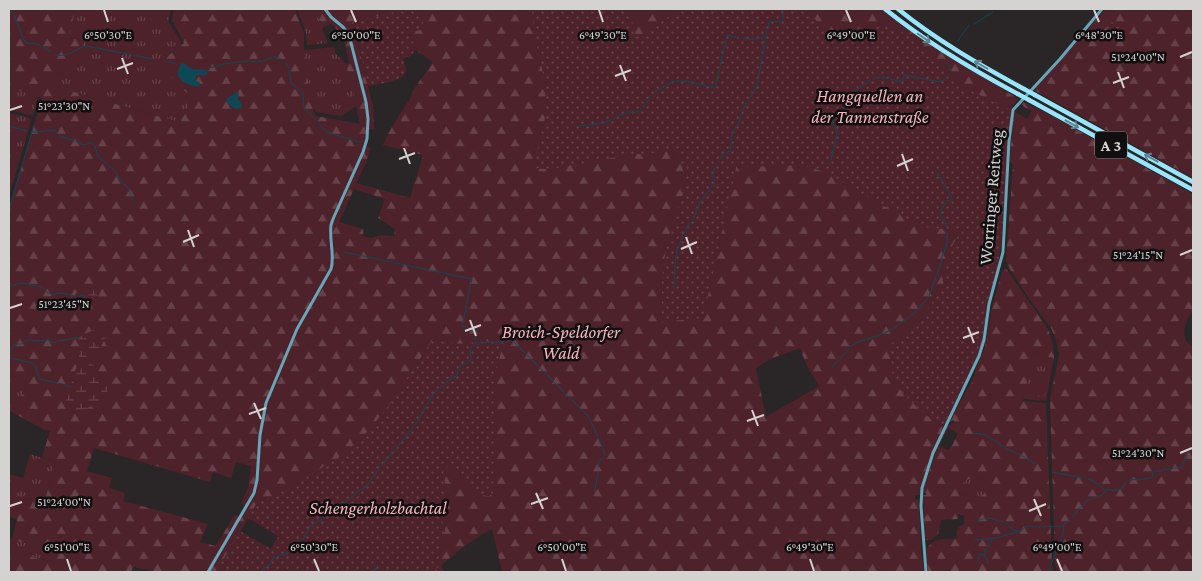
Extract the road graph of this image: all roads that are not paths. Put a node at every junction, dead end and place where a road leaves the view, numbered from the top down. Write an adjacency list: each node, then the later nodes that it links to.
1 (325, 9): 7 (street)
2 (885, 9): 6 (highway, A 3, one-way to 6, bridge)
3 (898, 9): 5 (highway, A 3, one-way to 3, bridge)
4 (1102, 9): 8 (street, Worringer Reitweg)
5 (1193, 182)
6 (1193, 190)
7 (208, 572)
8 (926, 572)

